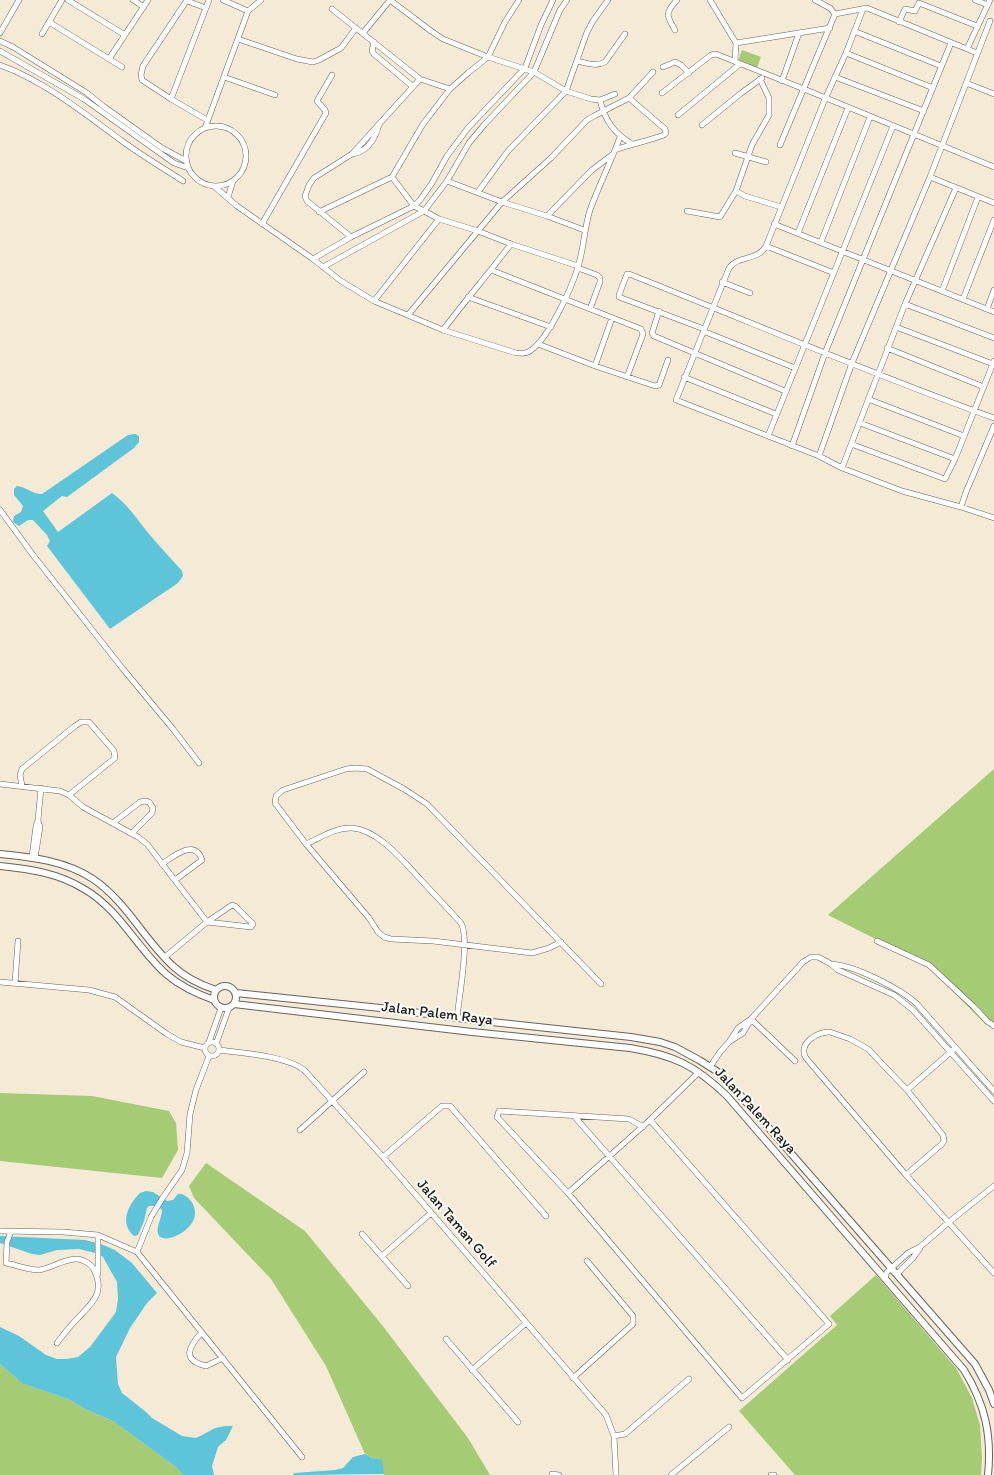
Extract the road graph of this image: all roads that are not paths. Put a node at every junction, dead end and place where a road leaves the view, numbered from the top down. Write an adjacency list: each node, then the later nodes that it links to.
1 (19, 0): 36 (street)
2 (62, 0): 28 (street)
3 (68, 0): 41 (street)
4 (133, 0): 21 (street)
5 (148, 0): 21 (street)
6 (187, 0): 22 (street); 84 (street)
7 (210, 0): 22 (street)
8 (223, 0): 25 (street)
9 (261, 0): 25 (street)
10 (390, 0): 39 (street); 51 (street)
11 (519, 0): 51 (street)
12 (553, 0): 60 (street)
13 (567, 0): 61 (street)
14 (608, 0): 53 (street)
15 (677, 0): 34 (street)
16 (710, 0): 45 (street)
17 (815, 0): 26 (street)
18 (975, 0): 20 (street)
19 (919, 2): 29 (street); 31 (street)
20 (989, 2): 27 (street)
21 (144, 7): 41 (street)
22 (206, 8): 84 (street)
23 (332, 9): 32 (street)
24 (862, 9): 26 (street); 29 (street); 35 (street)
25 (248, 11): 42 (street)
26 (834, 14): 33 (street)
27 (983, 17): 30 (street); 31 (street)
28 (49, 22): 38 (street); 52 (street)
29 (899, 22): 46 (street)
30 (992, 22): 50 (street)
31 (977, 26): 47 (street)
32 (356, 28): 39 (street); 42 (street)
33 (830, 28): 37 (street); 76 (street)
34 (675, 30)
35 (854, 31): 49 (street); 57 (street)
36 (0, 33)
37 (799, 33): 45 (street); 70 (street)
38 (42, 34)
39 (363, 34): 44 (street)
40 (625, 34): 53 (street)
41 (125, 35): 52 (street)
42 (238, 39): 66 (street)
43 (0, 41): 72 (street)
44 (374, 42): 68 (street); 73 (street)
45 (736, 43): 54 (street)
46 (951, 43): 47 (street); 57 (street)
47 (968, 49): 50 (street)
48 (0, 51): 78 (street)
49 (846, 53): 67 (street); 74 (street)
50 (977, 53): 71 (street)
51 (488, 57): 60 (street); 75 (street)
52 (109, 60): 59 (street)
53 (577, 61): 77 (street)
54 (735, 62): 55 (street); 63 (street)
55 (740, 64): 65 (street); 90 (street)
56 (0, 65): 111 (street)
57 (942, 66): 74 (street)
58 (663, 67): 63 (street)
59 (122, 68)
60 (525, 68): 61 (street); 121 (street)
61 (534, 72): 77 (street); 110 (street)
62 (653, 72): 83 (street)
63 (689, 73): 79 (street)
64 (332, 75): 129 (street)
65 (766, 75): 69 (street); 70 (street)
66 (224, 77): 82 (street); 92 (street)
67 (835, 77): 85 (street); 88 (street)
68 (420, 79): 73 (street); 75 (street)
69 (760, 79): 93 (street); 103 (street)
70 (782, 81): 76 (street)
71 (966, 83): 81 (street); 100 (street)
72 (77, 86): 78 (street); 104 (street)
73 (412, 86): 124 (street)
74 (933, 88): 88 (street)
75 (450, 89): 108 (street)
76 (804, 89): 85 (street); 99 (street)
77 (566, 91): 86 (street); 116 (street)
78 (73, 92): 107 (street)
79 (662, 93)
80 (615, 94): 86 (street)
81 (994, 94)
82 (275, 95)
83 (629, 98): 89 (street); 98 (street)
84 (171, 99): 92 (street)
85 (825, 99): 87 (street); 122 (street)
86 (600, 100): 89 (street)
87 (848, 108): 91 (street); 133 (street)
88 (924, 111): 96 (street)
89 (603, 112): 97 (street); 119 (street)
90 (678, 115)
91 (870, 117): 94 (street); 135 (street)
92 (207, 120): 95 (street)
93 (702, 125)
94 (893, 126): 96 (street); 138 (street)
95 (205, 128): 104 (street); 112 (street)
96 (915, 135): 100 (street); 140 (street)
97 (620, 137): 98 (street); 101 (street)
98 (632, 144): 101 (street)
99 (780, 145)
100 (942, 146): 106 (street); 109 (street)
101 (614, 152): 126 (street); 131 (street)
102 (735, 153): 103 (street)
103 (748, 156): 105 (street); 115 (street)
104 (186, 161): 107 (street)
105 (766, 162)
106 (994, 167)
107 (188, 168): 113 (street)
108 (392, 177): 121 (street); 124 (street)
109 (930, 177): 114 (street); 144 (street)
110 (447, 180): 116 (street); 123 (street)
111 (183, 181)
112 (234, 181): 113 (street); 117 (street)
113 (215, 187): 117 (street)
114 (956, 188): 118 (street); 146 (street)
115 (736, 191): 122 (street); 125 (street)
116 (478, 192): 119 (street)
117 (228, 197): 129 (street)
118 (978, 197): 120 (street); 149 (street)
119 (502, 202): 126 (street); 132 (street)
120 (994, 203)
121 (414, 206): 123 (street); 134 (street)
122 (781, 207): 130 (street)
123 (424, 211): 127 (street); 141 (street)
124 (319, 212): 134 (street)
125 (687, 212)
126 (547, 216): 131 (street)
127 (439, 219): 132 (street); 154 (street)
128 (994, 220): 153 (street)
129 (262, 224): 139 (street)
130 (774, 224): 133 (street); 137 (street)
131 (584, 230): 142 (street)
132 (478, 231): 136 (street); 161 (street)
133 (798, 233): 135 (street)
134 (351, 237): 139 (street)
135 (821, 242): 138 (street)
136 (511, 244): 142 (street); 143 (street)
137 (766, 246): 145 (street); 147 (street)
138 (843, 251): 140 (street); 145 (street)
139 (313, 259): 141 (street)
140 (864, 260): 144 (street); 171 (street)
141 (323, 267): 154 (street)
142 (578, 267): 152 (street); 157 (street)
143 (492, 270): 151 (street); 152 (street)
144 (890, 270): 146 (street); 174 (street)
145 (834, 273): 169 (street)
146 (915, 280): 149 (street); 155 (street)
147 (722, 282): 150 (street); 156 (street)
148 (994, 290): 158 (street)
149 (942, 291): 153 (street)
150 (750, 293)
151 (468, 297): 163 (street); 165 (street)
152 (565, 298): 157 (street); 163 (street)
153 (963, 299): 158 (street)
154 (374, 301): 161 (street)
155 (905, 304): 164 (street); 167 (street)
156 (712, 307): 159 (street); 166 (street); 169 (street)
157 (590, 309): 162 (street)
158 (987, 309): 160 (street)
159 (659, 311): 166 (street); 172 (street)
160 (994, 312)
161 (408, 315): 165 (street)
162 (612, 318): 176 (street); 179 (street)
163 (550, 326): 168 (street)
164 (896, 326): 170 (street); 175 (street)
165 (443, 330): 168 (street)
166 (704, 330): 172 (street); 177 (street)
167 (994, 338)
168 (538, 344): 176 (street)
169 (804, 345): 171 (street); 177 (street)
170 (887, 348): 178 (street); 181 (street)
171 (825, 353): 174 (street); 192 (street)
172 (694, 354): 180 (street); 182 (street)
173 (668, 360): 179 (street)
174 (852, 363): 178 (street); 193 (street)
175 (993, 363): 181 (street)
176 (595, 366): 179 (street)
177 (795, 368): 182 (street)
178 (877, 375): 183 (street); 184 (street)
179 (627, 377)
180 (684, 377): 185 (street); 189 (street)
181 (984, 387): 184 (street)
182 (785, 391): 185 (street)
183 (868, 399): 187 (street); 190 (street)
184 (974, 411): 186 (street); 190 (street)
185 (776, 414): 189 (street)
186 (994, 418)
187 (860, 423): 191 (street); 194 (street)
188 (994, 426): 196 (street)
189 (768, 436): 192 (street)
190 (964, 436): 194 (street)
191 (851, 444): 194 (street); 195 (street)
192 (792, 446): 193 (street)
193 (819, 456): 195 (street)
194 (955, 459)
195 (842, 468): 196 (street)
196 (961, 507): 198 (street)
197 (0, 510): 199 (street)
198 (994, 518)
199 (199, 763)
200 (0, 784): 201 (street)
201 (22, 786): 202 (street); 203 (street)
202 (41, 788): 203 (street); 208 (street)
203 (70, 795): 204 (street)
204 (113, 823): 205 (street); 205 (street)
205 (132, 833): 209 (street)
206 (306, 844): 215 (street); 216 (street); 216 (street)
207 (0, 854): 208 (street)
208 (33, 857): 217 (street)
209 (162, 864): 211 (street); 211 (street)
210 (0, 866): 224 (street)
211 (175, 880): 212 (street)
212 (207, 922): 212 (street); 217 (street)
213 (18, 941): 220 (street)
214 (877, 941): 230 (street)
215 (561, 942): 216 (street); 221 (street)
216 (465, 945): 228 (street)
217 (165, 958): 222 (street)
218 (831, 964): 229 (street); 233 (street); 236 (street)
219 (0, 982): 220 (street)
220 (14, 983): 234 (street)
221 (601, 984)
222 (216, 990): 223 (street); 224 (street)
223 (236, 993): 225 (street); 228 (street, Jalan Palem Raya)
224 (214, 1000): 226 (street)
225 (234, 1004): 227 (street); 241 (street, Jalan Palem Raya)
226 (221, 1008): 227 (street); 231 (street)
227 (228, 1008): 232 (street)
228 (457, 1018): 239 (street, Jalan Palem Raya)
229 (751, 1019): 238 (street); 239 (street)
230 (994, 1026)
231 (209, 1042): 232 (street); 234 (street)
232 (216, 1044): 235 (street)
233 (956, 1047): 236 (street); 243 (street)
234 (205, 1048): 237 (street)
235 (219, 1050): 237 (street); 245 (street, Jalan Taman Golf)
236 (951, 1051): 242 (street); 244 (street)
237 (209, 1056): 263 (street)
238 (795, 1061)
239 (710, 1067): 265 (street, Jalan Palem Raya)
240 (364, 1072): 245 (street)
241 (699, 1072): 247 (street); 267 (street, Jalan Palem Raya)
242 (907, 1090): 252 (street); 252 (street)
243 (994, 1091)
244 (993, 1099)
245 (332, 1101): 249 (street); 251 (street, Jalan Taman Golf)
246 (574, 1116): 248 (street); 250 (street); 254 (street)
247 (650, 1120): 248 (street); 279 (street)
248 (643, 1127): 250 (street)
249 (300, 1130)
250 (610, 1156): 254 (street); 279 (street)
251 (383, 1157): 255 (street, Jalan Taman Golf); 256 (street)
252 (906, 1175): 257 (street)
253 (994, 1186): 257 (street)
254 (568, 1193): 279 (street)
255 (431, 1213): 264 (street); 274 (street, Jalan Taman Golf)
256 (546, 1216)
257 (949, 1222): 262 (street); 269 (street)
258 (0, 1231): 259 (street)
259 (10, 1233): 261 (street); 271 (street)
260 (362, 1234): 264 (street)
261 (98, 1238): 263 (street); 271 (street)
262 (920, 1247): 268 (street); 270 (street)
263 (137, 1252): 275 (street)
264 (382, 1256): 273 (street)
265 (882, 1256): 267 (street); 268 (street, Jalan Palem Raya)
266 (587, 1261): 281 (street)
267 (873, 1264): 272 (street, Jalan Palem Raya)
268 (892, 1267): 270 (street, Jalan Palem Raya); 272 (street)
269 (994, 1272)
270 (897, 1274): 283 (street, Jalan Palem Raya)
271 (98, 1278): 277 (street)
272 (885, 1278): 294 (street, Jalan Palem Raya)
273 (408, 1286)
274 (526, 1323): 280 (street); 281 (street, Jalan Taman Golf)
275 (201, 1333): 278 (street); 278 (street)
276 (446, 1339): 280 (street)
277 (57, 1343)
278 (223, 1358): 287 (street)
279 (788, 1360)
280 (472, 1370): 284 (street)
281 (573, 1378): 286 (street, Jalan Taman Golf)
282 (689, 1379): 286 (street)
283 (994, 1404)
284 (518, 1422)
285 (729, 1427): 291 (street)
286 (614, 1436): 290 (street, Jalan Taman Golf)
287 (302, 1457)
288 (552, 1475): 289 (street)
289 (559, 1475)
290 (616, 1475)
291 (671, 1475)
292 (771, 1475): 293 (street)
293 (774, 1475)
294 (988, 1475)

